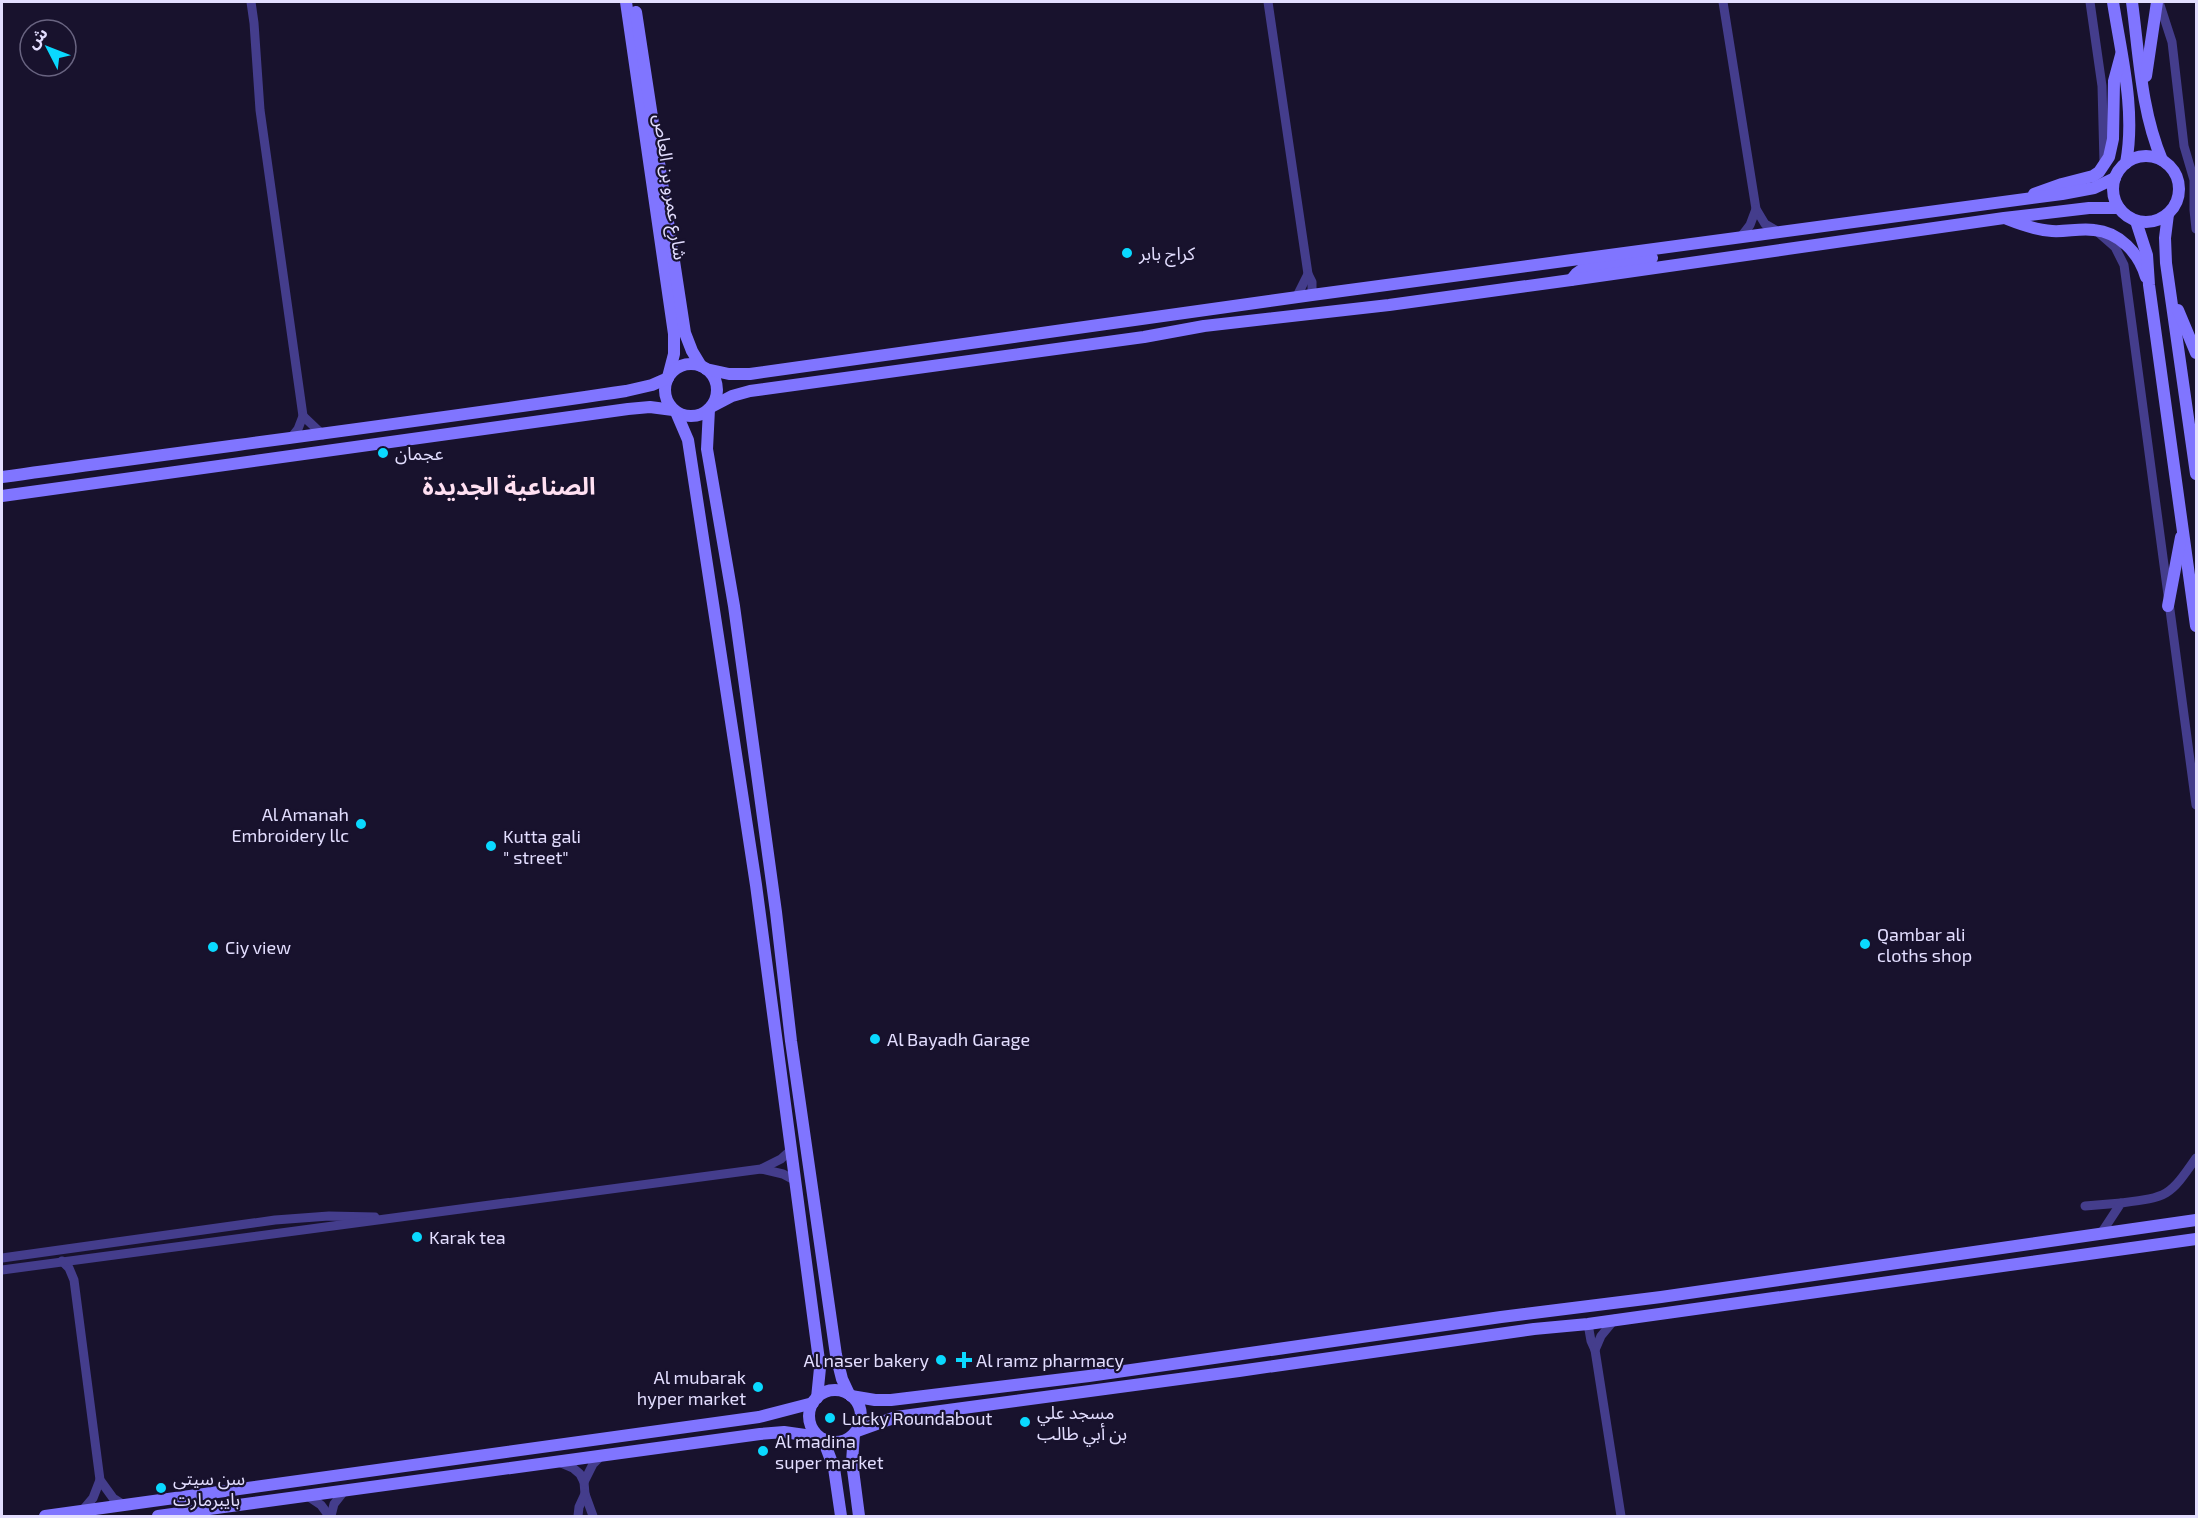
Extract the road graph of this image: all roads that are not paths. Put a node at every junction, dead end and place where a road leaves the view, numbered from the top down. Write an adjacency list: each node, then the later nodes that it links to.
1 (251, 2): 41 (street)
2 (626, 2): 38 (main road, شارع عمرو بن العاص)
3 (634, 2): 37 (main road, شارع عمرو بن العاص)
4 (1268, 2): 29 (street)
5 (1723, 2): 20 (street)
6 (2090, 2): 14 (street)
7 (2113, 2): 10 (main road)
8 (2132, 2): 11 (main road)
9 (2158, 2): 11 (main road); 15 (street)
10 (2121, 55): 13 (main road); 14 (main road)
11 (2144, 89): 12 (main road)
12 (2162, 160): 13 (main road); 21 (main road)
13 (2126, 163): 16 (main road)
14 (2104, 165): 18 (main road)
15 (2193, 168): 17 (street)
16 (2115, 177): 18 (main road); 19 (main road)
17 (2196, 195): 24 (street)
18 (2022, 199): 26 (main road)
19 (2119, 208): 22 (main road); 23 (main road)
20 (1756, 209): 26 (street); 27 (street)
21 (2168, 214): 23 (main road); 33 (main road)
22 (2004, 218): 25 (main road); 30 (main road)
23 (2136, 221): 31 (main road)
24 (2196, 229)
25 (2095, 230): 31 (main road); 50 (street)
26 (1780, 233): 27 (main road)
27 (1740, 239): 28 (main road)
28 (1686, 245): 30 (main road); 32 (main road)
29 (1308, 274): 32 (street); 34 (street)
30 (1571, 280): 35 (main road)
31 (2149, 285): 49 (main road)
32 (1312, 295): 34 (main road); 35 (main road)
33 (2172, 297): 36 (main road); 46 (main road)
34 (1296, 298): 37 (main road)
35 (1258, 319): 39 (main road)
36 (2196, 353)
37 (704, 368): 38 (main road); 39 (main road)
38 (668, 378): 40 (main road); 42 (main road)
39 (710, 408): 40 (main road); 54 (main road)
40 (674, 411): 45 (main road); 53 (main road)
41 (303, 416): 42 (street); 43 (street)
42 (323, 435): 43 (main road)
43 (290, 439): 44 (main road)
44 (236, 445): 45 (main road); 47 (main road)
45 (167, 472): 48 (main road)
46 (2196, 474)
47 (2, 477)
48 (2, 496)
49 (2183, 527): 50 (main road); 51 (main road)
50 (2168, 606): 52 (street)
51 (2196, 626)
52 (2196, 804)
53 (756, 885): 54 (main road); 55 (main road)
54 (776, 912): 56 (main road)
55 (764, 959): 56 (main road); 57 (main road)
56 (786, 992): 78 (main road)
57 (792, 1149): 59 (street); 60 (main road)
58 (2196, 1158): 61 (street)
59 (761, 1169): 60 (street); 63 (street)
60 (796, 1181): 79 (main road)
61 (2121, 1203): 62 (street); 65 (street)
62 (2085, 1206)
63 (389, 1219): 67 (street); 68 (street)
64 (2196, 1220): 65 (main road)
65 (2102, 1232): 72 (main road)
66 (2196, 1239): 74 (main road)
67 (2, 1258)
68 (87, 1259): 69 (street); 71 (street)
69 (62, 1261): 70 (street); 71 (street)
70 (2, 1270)
71 (74, 1280): 85 (street)
72 (1630, 1301): 73 (main road); 75 (main road)
73 (1567, 1309): 76 (main road); 78 (main road)
74 (1615, 1319): 75 (main road); 77 (street)
75 (1588, 1324): 76 (main road); 77 (street)
76 (1534, 1329): 80 (main road)
77 (1595, 1350): 100 (street)
78 (850, 1395): 79 (main road); 80 (main road)
79 (815, 1400): 81 (main road); 84 (main road)
80 (855, 1433): 81 (main road); 99 (main road)
81 (821, 1438): 82 (main road); 98 (main road)
82 (603, 1455): 83 (main road); 86 (street)
83 (556, 1461): 86 (street); 87 (main road)
84 (329, 1476): 90 (main road); 91 (main road)
85 (100, 1480): 91 (street); 92 (street)
86 (584, 1482): 88 (street)
87 (345, 1490): 89 (main road); 95 (street)
88 (585, 1494): 96 (street); 97 (street)
89 (306, 1495): 90 (main road); 95 (street)
90 (262, 1502): 94 (main road)
91 (124, 1505): 92 (main road)
92 (82, 1511): 93 (main road)
93 (45, 1516)
94 (158, 1516)
95 (330, 1516)
96 (578, 1516)
97 (593, 1516)
98 (841, 1516)
99 (859, 1516)
100 (1621, 1516)

